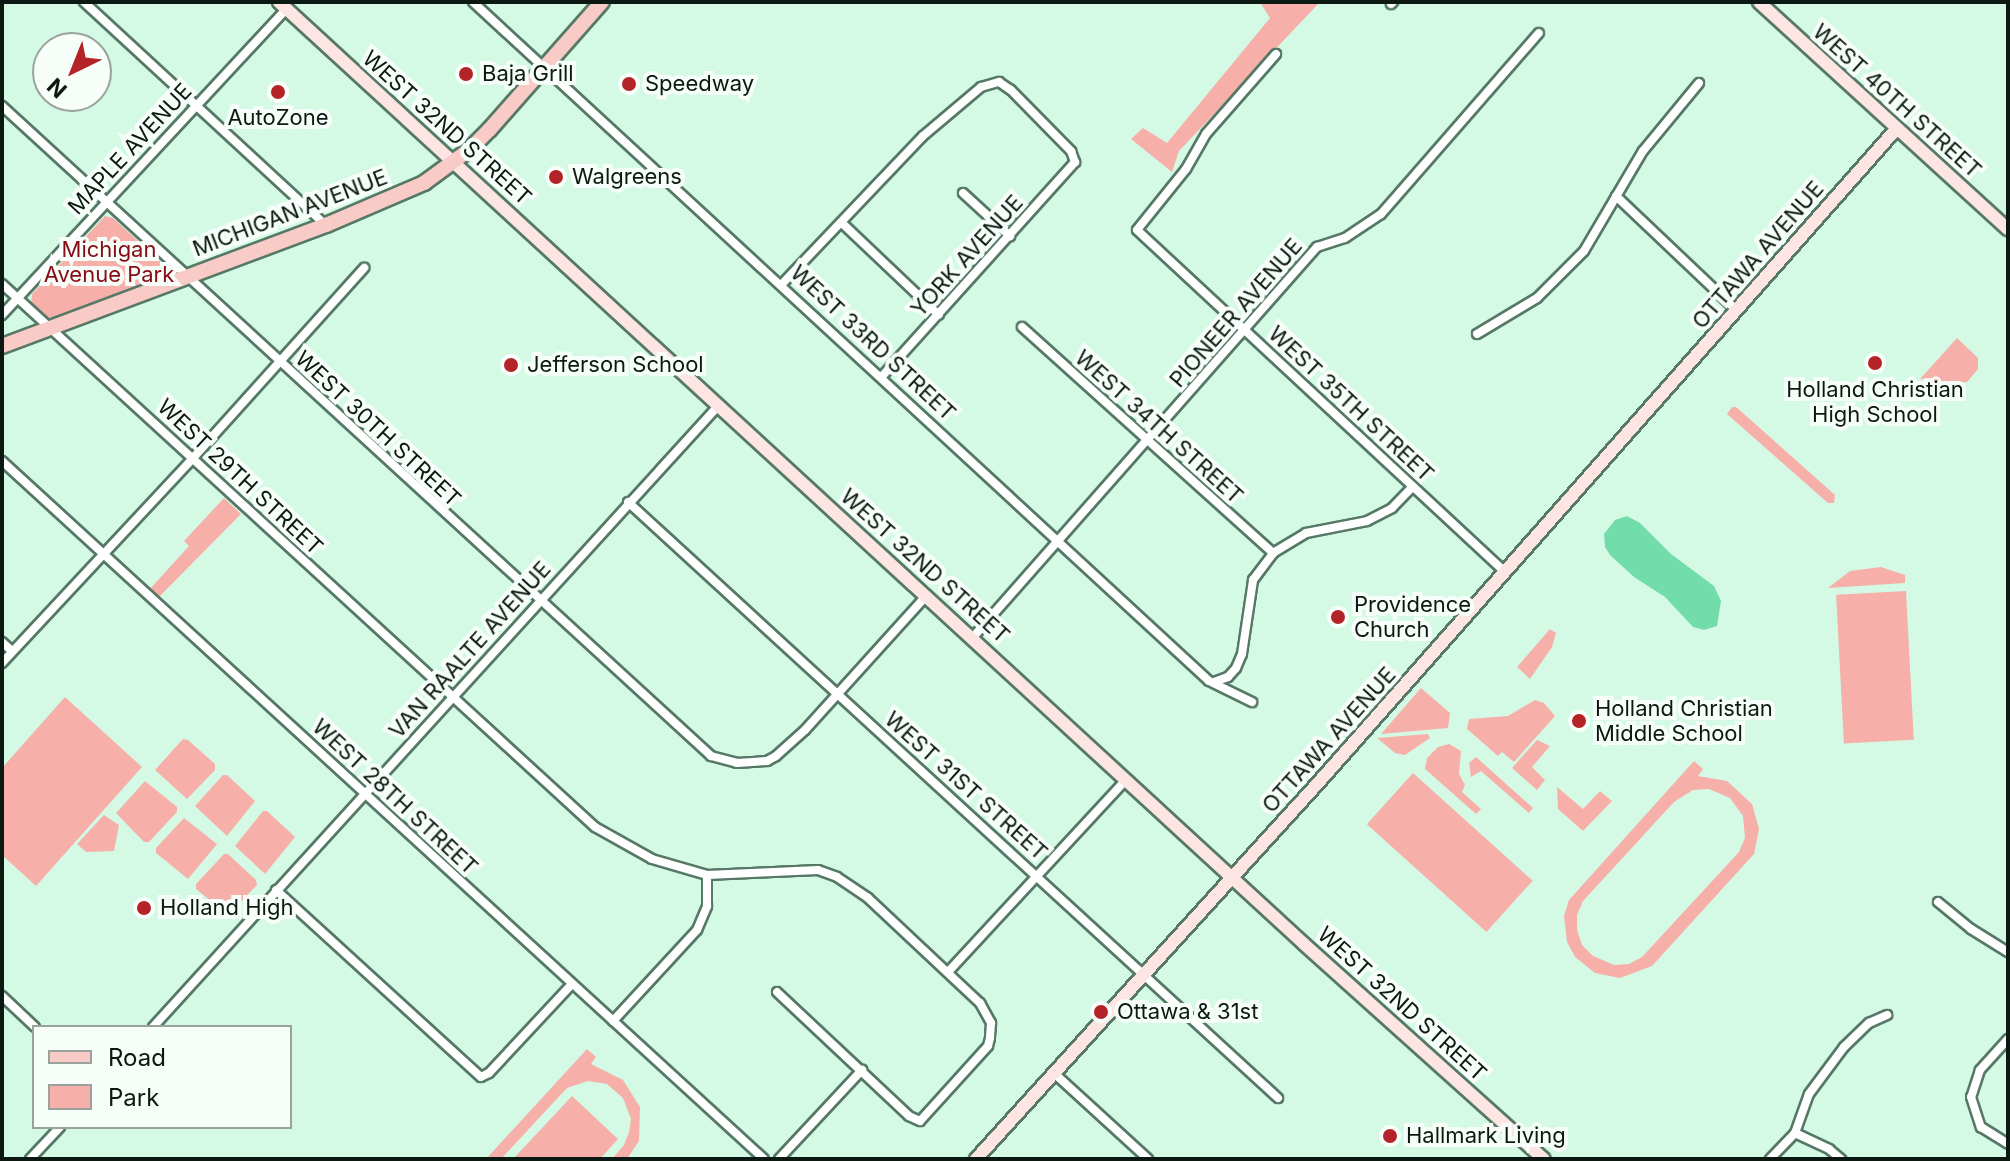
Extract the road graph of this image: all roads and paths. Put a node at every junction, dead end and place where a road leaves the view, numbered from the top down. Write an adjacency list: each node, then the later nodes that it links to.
1 (84, 2): 10 (street)
2 (473, 2): 8 (street, WEST 33RD STREET)
3 (602, 2): 8 (main road, MICHIGAN AVENUE)
4 (1759, 2): 12 (street, WEST 40TH STREET)
5 (282, 5): 10 (street, MAPLE AVENUE); 13 (street, WEST 32ND STREET)
6 (1539, 33): 31 (street, PIONEER AVENUE)
7 (1276, 54): 31 (street, WEST 35TH STREET)
8 (544, 67): 13 (main road, MICHIGAN AVENUE); 24 (street, WEST 33RD STREET)
9 (1699, 83): 15 (street)
10 (196, 105): 16 (street, MAPLE AVENUE); 18 (street)
11 (2, 106): 16 (street, WEST 30TH STREET)
12 (1897, 128): 19 (street, WEST 40TH STREET); 26 (street, OTTAWA AVENUE)
13 (455, 162): 18 (main road, MICHIGAN AVENUE); 36 (street, WEST 32ND STREET)
14 (963, 193): 20 (street)
15 (1616, 196): 26 (street); 32 (street)
16 (106, 202): 22 (street, WEST 30TH STREET); 25 (street, MAPLE AVENUE)
17 (843, 224): 20 (street, YORK AVENUE); 24 (street); 28 (street)
18 (326, 225): 22 (main road, MICHIGAN AVENUE)
19 (2008, 229)
20 (1010, 236): 28 (street, YORK AVENUE)
21 (364, 268): 34 (street)
22 (186, 276): 30 (main road, MICHIGAN AVENUE); 34 (street, WEST 30TH STREET)
23 (2, 284): 25 (street, WEST 29TH STREET)
24 (782, 284): 35 (street, WEST 33RD STREET)
25 (18, 298): 27 (street, MAPLE AVENUE); 30 (street, WEST 29TH STREET)
26 (1736, 310): 45 (street, OTTAWA AVENUE)
27 (2, 315)
28 (939, 315): 35 (street, YORK AVENUE)
29 (1022, 327): 37 (street, WEST 34TH STREET)
30 (51, 328): 33 (main road, MICHIGAN AVENUE); 38 (street, WEST 29TH STREET)
31 (1244, 330): 37 (street, PIONEER AVENUE); 40 (street, WEST 35TH STREET)
32 (1477, 334)
33 (2, 346)
34 (280, 362): 38 (street); 47 (street, WEST 30TH STREET)
35 (882, 376): 42 (street, WEST 33RD STREET)
36 (719, 405): 41 (street, VAN RAALTE AVENUE); 46 (street, WEST 32ND STREET)
37 (1149, 441): 42 (street, PIONEER AVENUE); 43 (street, WEST 34TH STREET)
38 (193, 458): 44 (street); 54 (street, WEST 29TH STREET)
39 (2, 461): 44 (street, WEST 28TH STREET)
40 (1413, 486): 43 (street); 45 (street, WEST 35TH STREET)
41 (628, 502): 47 (street, VAN RAALTE AVENUE); 53 (street, WEST 31ST STREET)
42 (1059, 539): 48 (street, PIONEER AVENUE); 52 (street, WEST 33RD STREET)
43 (1273, 553): 52 (street)
44 (103, 554): 50 (street); 57 (street, WEST 28TH STREET)
45 (1505, 572): 60 (street, OTTAWA AVENUE)
46 (927, 594): 48 (street, WEST 32ND STREET); 53 (street)
47 (538, 601): 53 (street, WEST 30TH STREET); 54 (street, VAN RAALTE AVENUE)
48 (974, 636): 56 (street, WEST 32ND STREET)
49 (2, 642): 50 (street)
50 (12, 651): 51 (street)
51 (2, 663)
52 (1209, 681): 55 (street, WEST 33RD STREET)
53 (837, 693): 59 (street, WEST 31ST STREET)
54 (452, 697): 57 (street, VAN RAALTE AVENUE); 58 (street, WEST 29TH STREET)
55 (1252, 702)
56 (1126, 780): 59 (street); 60 (street, WEST 32ND STREET)
57 (364, 793): 61 (street, VAN RAALTE AVENUE); 66 (street, WEST 28TH STREET)
58 (707, 875): 64 (street, WEST 29TH STREET); 70 (street)
59 (1037, 875): 64 (street); 65 (street, WEST 31ST STREET)
60 (1233, 878): 65 (street, OTTAWA AVENUE); 85 (street, WEST 32ND STREET)
61 (276, 890): 66 (street); 72 (street, VAN RAALTE AVENUE)
62 (1938, 902): 63 (street)
63 (2008, 952)
64 (948, 972): 74 (street, WEST 29TH STREET)
65 (1144, 974): 75 (street, OTTAWA AVENUE); 76 (street, WEST 31ST STREET)
66 (572, 984): 70 (street, WEST 28TH STREET)
67 (777, 992): 74 (street)
68 (2, 996): 71 (street)
69 (1887, 1015): 78 (street)
70 (613, 1021): 81 (street, WEST 28TH STREET)
71 (33, 1025)
72 (155, 1025)
73 (2008, 1039): 79 (street)
74 (862, 1070): 82 (street)
75 (1055, 1074): 83 (street, OTTAWA AVENUE); 84 (street)
76 (1278, 1098)
77 (58, 1129): 80 (street)
78 (1795, 1133): 86 (street); 87 (street)
79 (2008, 1144)
80 (30, 1159)
81 (764, 1159)
82 (779, 1159)
83 (976, 1159)
84 (1148, 1159)
85 (1544, 1159)
86 (1770, 1159)
87 (1841, 1159)

